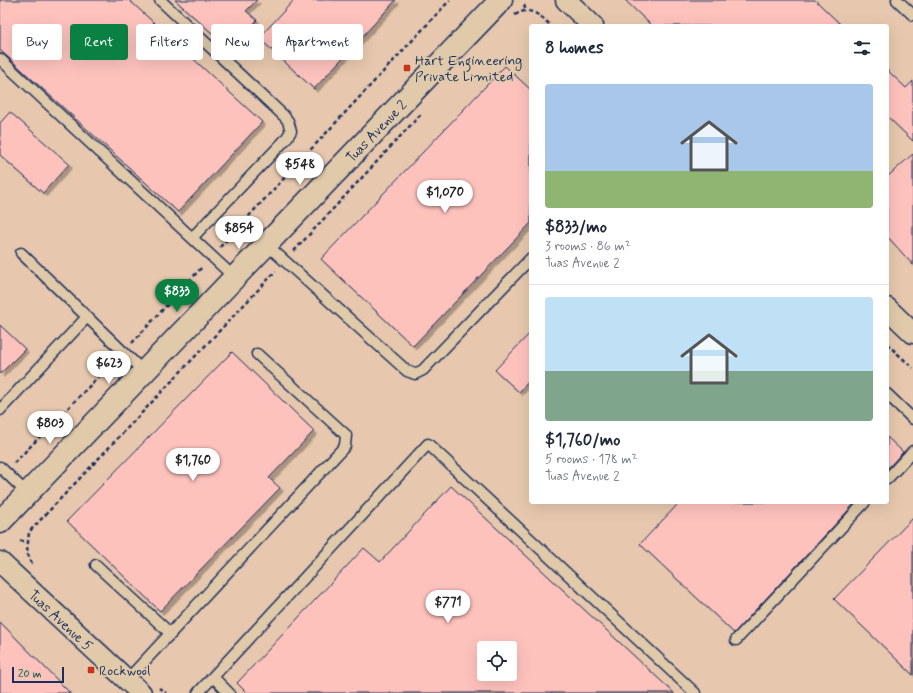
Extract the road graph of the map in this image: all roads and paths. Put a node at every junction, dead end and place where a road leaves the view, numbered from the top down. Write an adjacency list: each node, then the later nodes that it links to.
1 (160, 0): 13 (lane)
2 (450, 0): 16 (path)
3 (566, 0): 10 (street)
4 (897, 0): 8 (lane)
5 (524, 5): 7 (path)
6 (506, 9): 7 (path); 14 (street, Tuas Avenue 2)
7 (526, 11): 9 (path)
8 (913, 15)
9 (549, 24)
10 (591, 24)
11 (0, 59): 13 (lane)
12 (426, 108): 18 (path)
13 (192, 238): 16 (lane)
14 (267, 244): 18 (lane); 19 (street, Tuas Avenue 2)
15 (21, 253): 21 (lane)
16 (212, 256): 19 (lane); 24 (path)
17 (529, 260): 18 (lane)
18 (286, 261): 38 (path)
19 (235, 278): 27 (street, Tuas Avenue 2)
20 (889, 310): 22 (street)
21 (87, 317): 24 (lane); 29 (lane)
22 (913, 333)
23 (889, 346): 26 (path)
24 (123, 352): 27 (lane); 32 (path)
25 (257, 354): 42 (lane)
26 (913, 368)
27 (144, 372): 34 (street, Tuas Avenue 2)
28 (889, 396): 30 (lane)
29 (0, 410)
30 (913, 419)
31 (913, 451): 33 (lane)
32 (3, 469): 34 (lane)
33 (889, 477)
34 (27, 493): 36 (street, Tuas Avenue 2)
35 (863, 504): 43 (lane)
36 (0, 522)
37 (20, 541): 38 (path)
38 (28, 542): 41 (path)
39 (0, 562): 45 (street, Tuas Avenue 5)
40 (96, 565): 42 (lane)
41 (36, 568)
42 (171, 634): 45 (lane)
43 (736, 640)
44 (213, 677): 47 (lane); 48 (lane); 49 (lane)
45 (135, 681): 46 (path)
46 (166, 693)
47 (198, 693)
48 (229, 693)
49 (695, 693)

